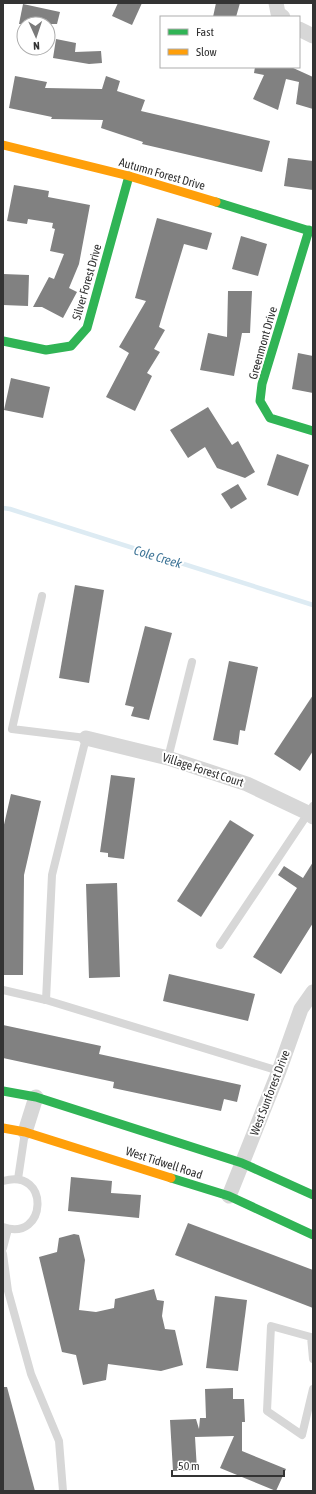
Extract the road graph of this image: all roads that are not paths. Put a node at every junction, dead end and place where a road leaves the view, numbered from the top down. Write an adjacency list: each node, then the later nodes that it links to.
1 (276, 3): 2 (street)
2 (282, 16)
3 (300, 30): 4 (street)
4 (313, 36)
5 (3, 145): 6 (street, Autumn Forest Drive)
6 (129, 176): 7 (street, Autumn Forest Drive); 8 (street, Silver Forest Drive)
7 (311, 231): 9 (street, Greenmont Drive)
8 (3, 341)
9 (313, 431)
10 (42, 596): 12 (lane)
11 (192, 662): 13 (lane)
12 (86, 738): 13 (street, Village Forest Court); 18 (lane)
13 (168, 758): 14 (street, Village Forest Court)
14 (311, 812): 15 (lane)
15 (220, 945)
16 (3, 990): 18 (lane)
17 (313, 992): 19 (street, West Sunforest Drive)
18 (46, 1000): 19 (lane)
19 (279, 1071): 24 (street, West Sunforest Drive)
20 (3, 1091): 21 (street, West Tidwell Road)
21 (36, 1097): 23 (street); 24 (street, West Tidwell Road)
22 (3, 1128): 23 (street, West Tidwell Road)
23 (25, 1132): 25 (lane); 28 (street, West Tidwell Road)
24 (242, 1164): 27 (street, West Tidwell Road); 28 (street, West Sunforest Drive)
25 (18, 1179): 26 (lane); 29 (lane)
26 (3, 1181)
27 (313, 1195)
28 (229, 1196): 30 (street, West Tidwell Road)
29 (5, 1228): 31 (lane)
30 (313, 1235)
31 (3, 1248)
32 (3, 1254): 35 (lane)
33 (313, 1359): 34 (lane)
34 (313, 1389)
35 (63, 1491)

